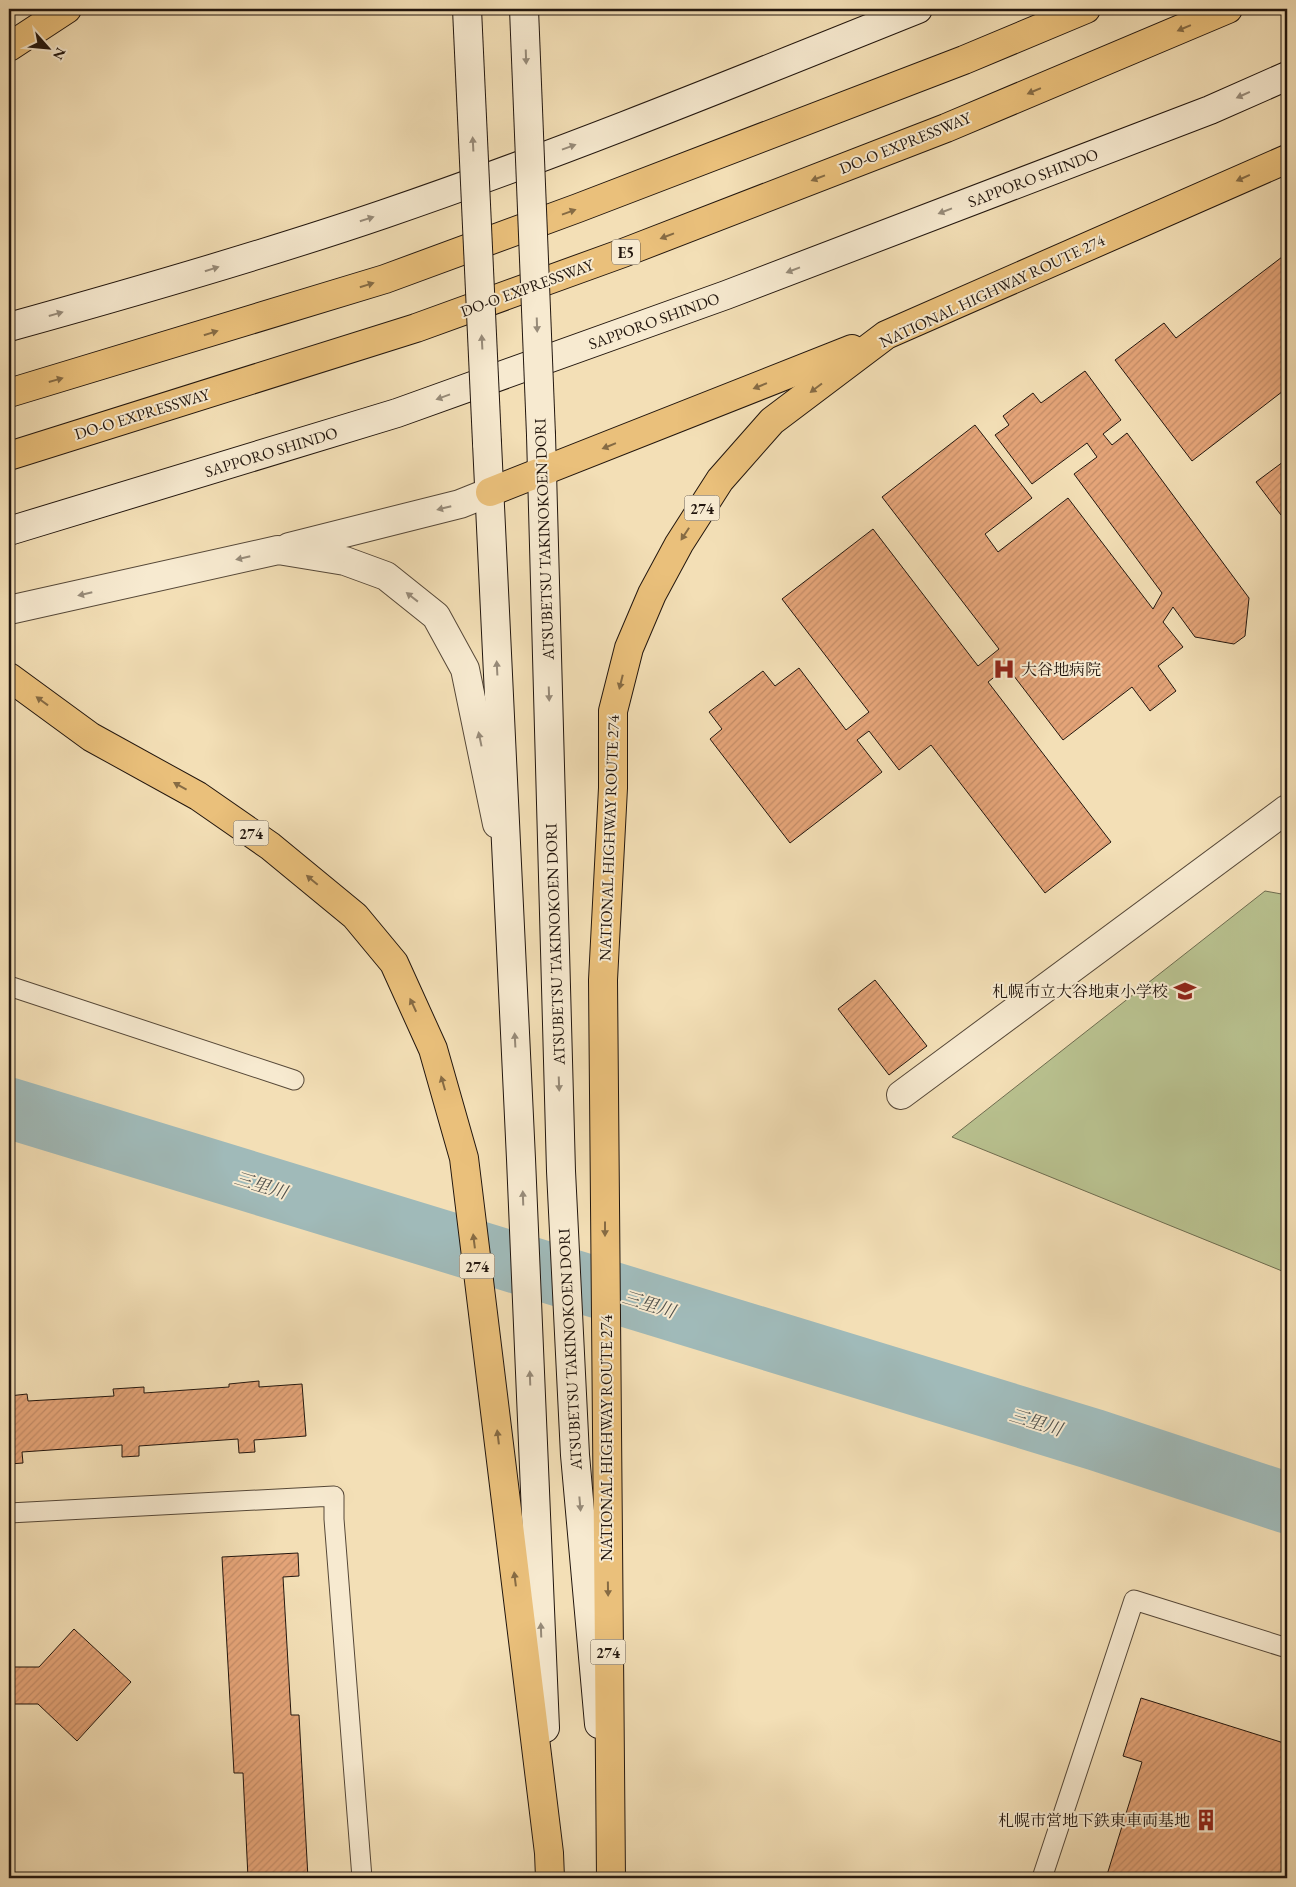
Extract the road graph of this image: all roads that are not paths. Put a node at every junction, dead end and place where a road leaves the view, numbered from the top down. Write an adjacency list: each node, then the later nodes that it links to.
1 (67, 9): 7 (highway)
2 (467, 9): 15 (street, one-way to 2, bridge)
3 (524, 9): 14 (street, ATSUBETSU TAKINOKOEN DORI, one-way to 14, bridge)
4 (918, 9): 10 (street, one-way to 4)
5 (1086, 9): 12 (highway, one-way to 5)
6 (1228, 9): 13 (highway, DO-O EXPRESSWAY / E5, one-way to 13)
7 (9, 47)
8 (1287, 76): 16 (street, SAPPORO SHINDO, one-way to 16)
9 (1287, 159): 11 (highway, NATIONAL HIGHWAY ROUTE 274 / 274, one-way to 11)
10 (9, 327)
11 (886, 335): 14 (highway, one-way to 14); 27 (highway, NATIONAL HIGHWAY ROUTE 274 / 274, one-way to 27)
12 (9, 393)
13 (9, 456)
14 (543, 472): 15 (highway); 27 (street, ATSUBETSU TAKINOKOEN DORI, one-way to 27)
15 (490, 492): 17 (street, one-way to 17); 21 (street, one-way to 15)
16 (9, 531)
17 (278, 550): 18 (street, one-way to 18); 21 (street, one-way to 17)
18 (9, 610)
19 (9, 677): 28 (highway, 274, one-way to 19)
20 (1287, 809): 24 (street)
21 (507, 872): 28 (street, one-way to 21)
22 (9, 986): 23 (lane)
23 (294, 1080)
24 (901, 1095)
25 (9, 1513): 29 (lane)
26 (1287, 1648): 30 (lane)
27 (611, 1865)
28 (550, 1866)
29 (362, 1878)
30 (1042, 1878)

